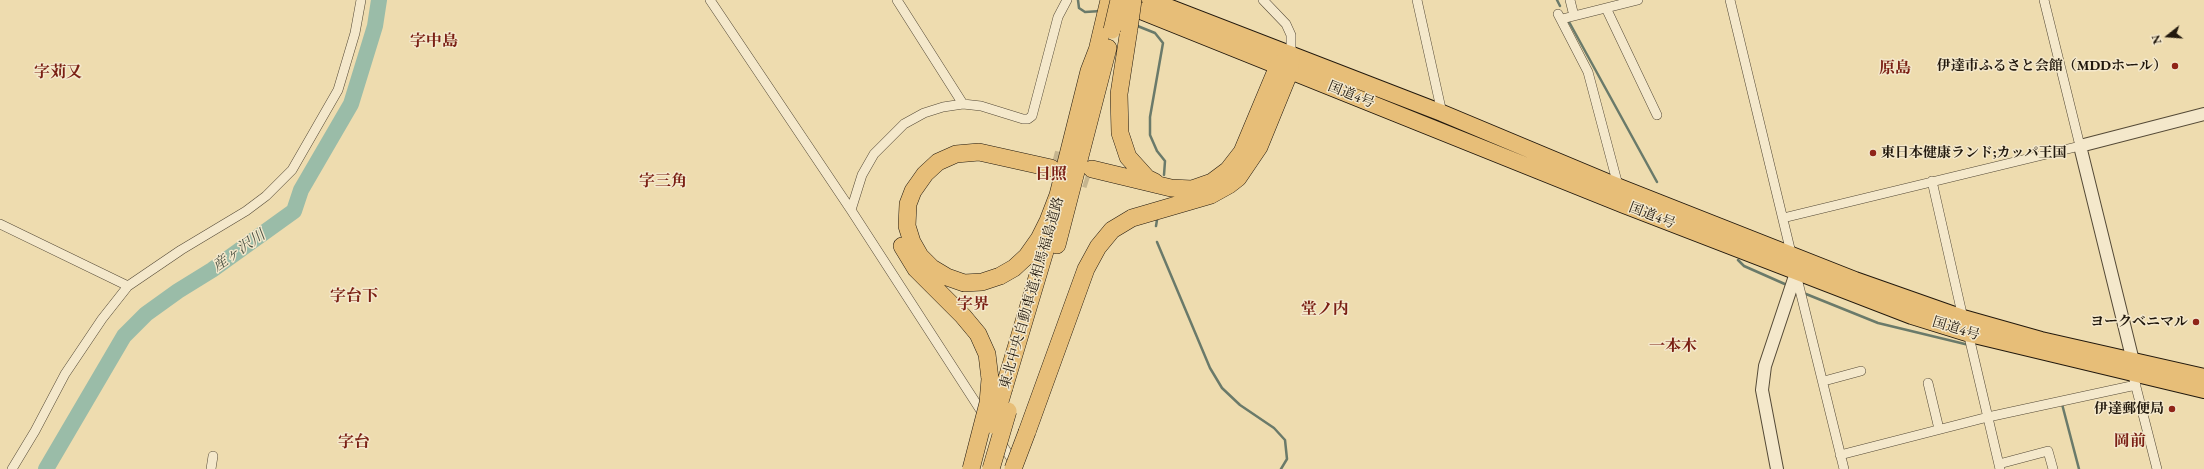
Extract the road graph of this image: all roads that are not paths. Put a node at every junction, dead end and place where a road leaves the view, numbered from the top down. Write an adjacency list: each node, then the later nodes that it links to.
1 (361, 0): 36 (street)
2 (710, 0): 31 (street)
3 (897, 0): 21 (street)
4 (1067, 0): 21 (street)
5 (1109, 0): 18 (highway, 東北中央自動車道;相馬福島道路)
6 (1114, 0): 20 (highway, 国道4号)
7 (1120, 0): 18 (highway, 東北中央自動車道;相馬福島道路, bridge)
8 (1133, 0): 18 (highway, bridge)
9 (1150, 0): 20 (highway, 国道4号)
10 (1263, 0): 20 (street)
11 (1417, 0): 22 (street)
12 (1570, 0): 17 (street)
13 (1638, 0): 16 (street)
14 (1730, 0): 32 (street)
15 (2044, 0): 25 (street)
16 (1606, 8): 17 (street); 24 (street)
17 (1574, 16): 27 (street)
18 (1115, 29): 19 (highway, 東北中央自動車道;相馬福島道路); 28 (highway); 45 (highway, 東北中央自動車道;相馬福島道路)
19 (1099, 45): 45 (highway, 東北中央自動車道;相馬福島道路); 53 (highway, bridge)
20 (1286, 64): 22 (highway, 国道4号); 28 (highway); 29 (highway); 30 (highway, 国道4号)
21 (963, 104): 31 (street)
22 (1442, 113): 27 (highway, 国道4号)
23 (2204, 114): 25 (street)
24 (1657, 115)
25 (2080, 146): 26 (street); 40 (street)
26 (1932, 181): 32 (street); 37 (street)
27 (1619, 187): 30 (street); 34 (highway, 国道4号)
28 (1171, 188): 29 (highway)
29 (1192, 201): 56 (highway, bridge)
30 (1624, 205): 35 (highway, 国道4号)
31 (851, 210): 57 (street)
32 (1783, 218): 34 (street)
33 (0, 224): 36 (street)
34 (1792, 256): 35 (street); 37 (highway, 国道4号)
35 (1796, 273): 38 (highway, 国道4号); 42 (street); 58 (street)
36 (128, 286): 51 (street)
37 (1963, 318): 40 (highway, 国道4号)
38 (1970, 334): 40 (highway, 国道4号); 46 (street)
39 (1861, 371): 42 (street)
40 (2134, 373): 41 (highway, 国道4号); 44 (highway, 国道4号); 46 (street); 61 (street)
41 (2204, 377)
42 (1824, 380): 48 (street)
43 (1928, 383): 47 (street)
44 (2204, 390)
45 (1009, 391): 54 (highway, 東北中央自動車道;相馬福島道路, bridge); 55 (highway, 東北中央自動車道;相馬福島道路, bridge)
46 (1987, 419): 47 (street); 50 (street)
47 (1940, 429): 48 (street)
48 (1840, 455): 59 (street)
49 (213, 456): 52 (street)
50 (2000, 466): 60 (street)
51 (12, 469)
52 (211, 469)
53 (971, 469)
54 (979, 469)
55 (991, 469)
56 (1013, 469)
57 (1018, 469)
58 (1777, 469)
59 (1844, 469)
60 (2053, 469)
61 (2157, 469)

